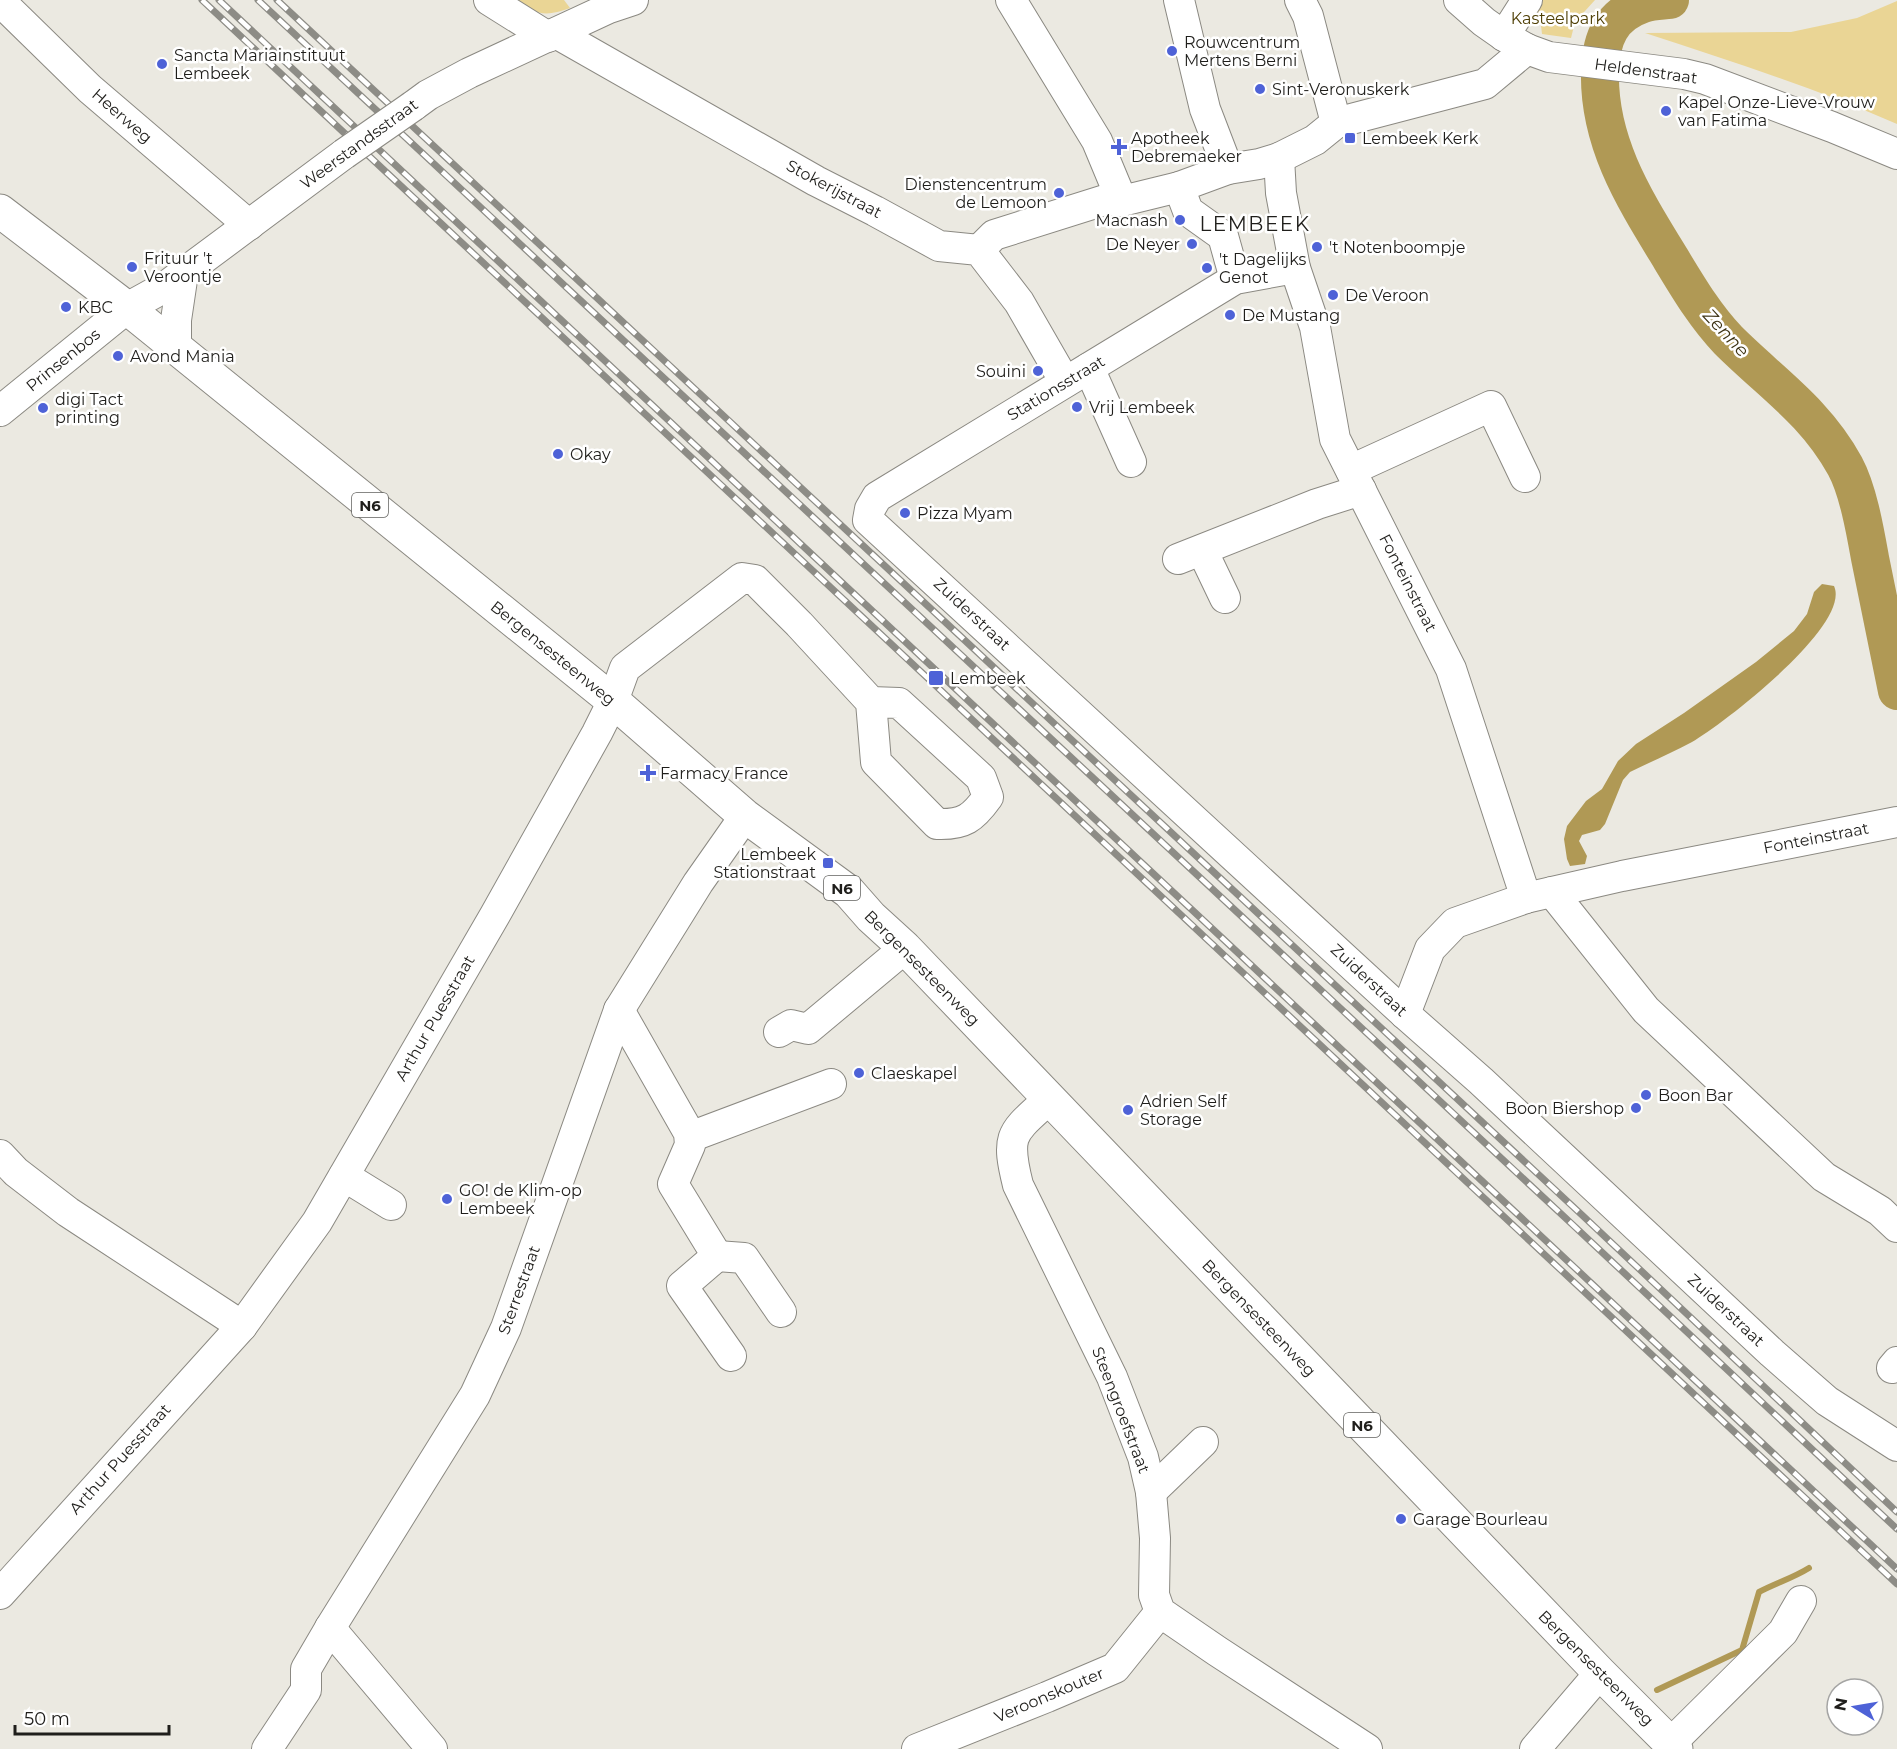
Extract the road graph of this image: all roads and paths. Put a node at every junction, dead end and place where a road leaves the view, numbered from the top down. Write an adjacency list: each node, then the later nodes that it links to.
1 (489, 0): 9 (street)
2 (633, 0): 9 (street, Weerstandsstraat)
3 (1011, 0): 16 (street)
4 (1179, 0): 14 (street)
5 (1300, 0): 11 (street)
6 (1459, 0): 10 (street)
7 (1527, 0): 10 (street)
8 (0, 1): 18 (street, Heerweg)
9 (552, 35): 18 (street, Weerstandsstraat, bridge); 19 (street, Stokerijstraat)
10 (1505, 36): 11 (street); 12 (street, Heldenstraat)
11 (1336, 123): 13 (street)
12 (1897, 154)
13 (1279, 158): 14 (street); 20 (street, Fonteinstraat)
14 (1228, 169): 15 (street)
15 (1184, 199): 16 (street); 22 (street)
16 (1122, 201): 19 (street)
17 (0, 211): 23 (main road, Bergensesteenweg / N6)
18 (249, 225): 21 (street, Weerstandsstraat)
19 (979, 250): 25 (street)
20 (1291, 269): 22 (street); 29 (street, Fonteinstraat)
21 (183, 273): 23 (street, Weerstandsstraat); 24 (street)
22 (1232, 282): 25 (street, Stationsstraat)
23 (127, 309): 24 (main road, Bergensesteenweg / N6); 26 (street, Prinsenbos)
24 (176, 348): 32 (main road, Bergensesteenweg / N6)
25 (1077, 375): 27 (street); 30 (street, Stationsstraat)
26 (0, 411)
27 (1131, 462)
28 (1525, 477): 29 (street)
29 (1356, 480): 31 (street); 36 (street, Fonteinstraat)
30 (877, 497): 39 (street, Zuiderstraat)
31 (1225, 598)
32 (613, 701): 33 (street); 34 (main road, Bergensesteenweg / N6); 45 (street, Arthur Puesstraat)
33 (871, 702)
34 (745, 816): 37 (main road, Bergensesteenweg / N6); 38 (street, Sterrestraat)
35 (1896, 822): 36 (street, Fonteinstraat)
36 (1539, 895): 39 (street, Fonteinstraat); 47 (street)
37 (906, 948): 40 (street); 42 (main road, Bergensesteenweg / N6)
38 (619, 1010): 43 (street); 58 (street, Sterrestraat)
39 (1406, 1014): 53 (street, Zuiderstraat)
40 (779, 1032)
41 (831, 1084): 43 (street)
42 (1049, 1099): 54 (street, Steengroefstraat); 59 (main road, Bergensesteenweg / N6)
43 (690, 1137): 48 (street)
44 (0, 1155): 50 (street)
45 (344, 1176): 46 (street); 50 (street, Arthur Puesstraat)
46 (391, 1205)
47 (1897, 1227)
48 (717, 1256): 49 (street); 51 (street)
49 (781, 1312)
50 (242, 1326): 55 (street, Arthur Puesstraat)
51 (731, 1356)
52 (1203, 1442): 54 (street)
53 (1897, 1446)
54 (1151, 1492): 57 (street, Steengroefstraat)
55 (0, 1594)
56 (1801, 1601): 60 (street)
57 (1160, 1612): 63 (street, Veroonskouter); 64 (street)
58 (330, 1628): 61 (street, Sterrestraat); 62 (street)
59 (1600, 1673): 60 (main road, Bergensesteenweg / N6); 65 (street)
60 (1674, 1746)
61 (267, 1749)
62 (432, 1749)
63 (917, 1749)
64 (1367, 1749)
65 (1535, 1749)

